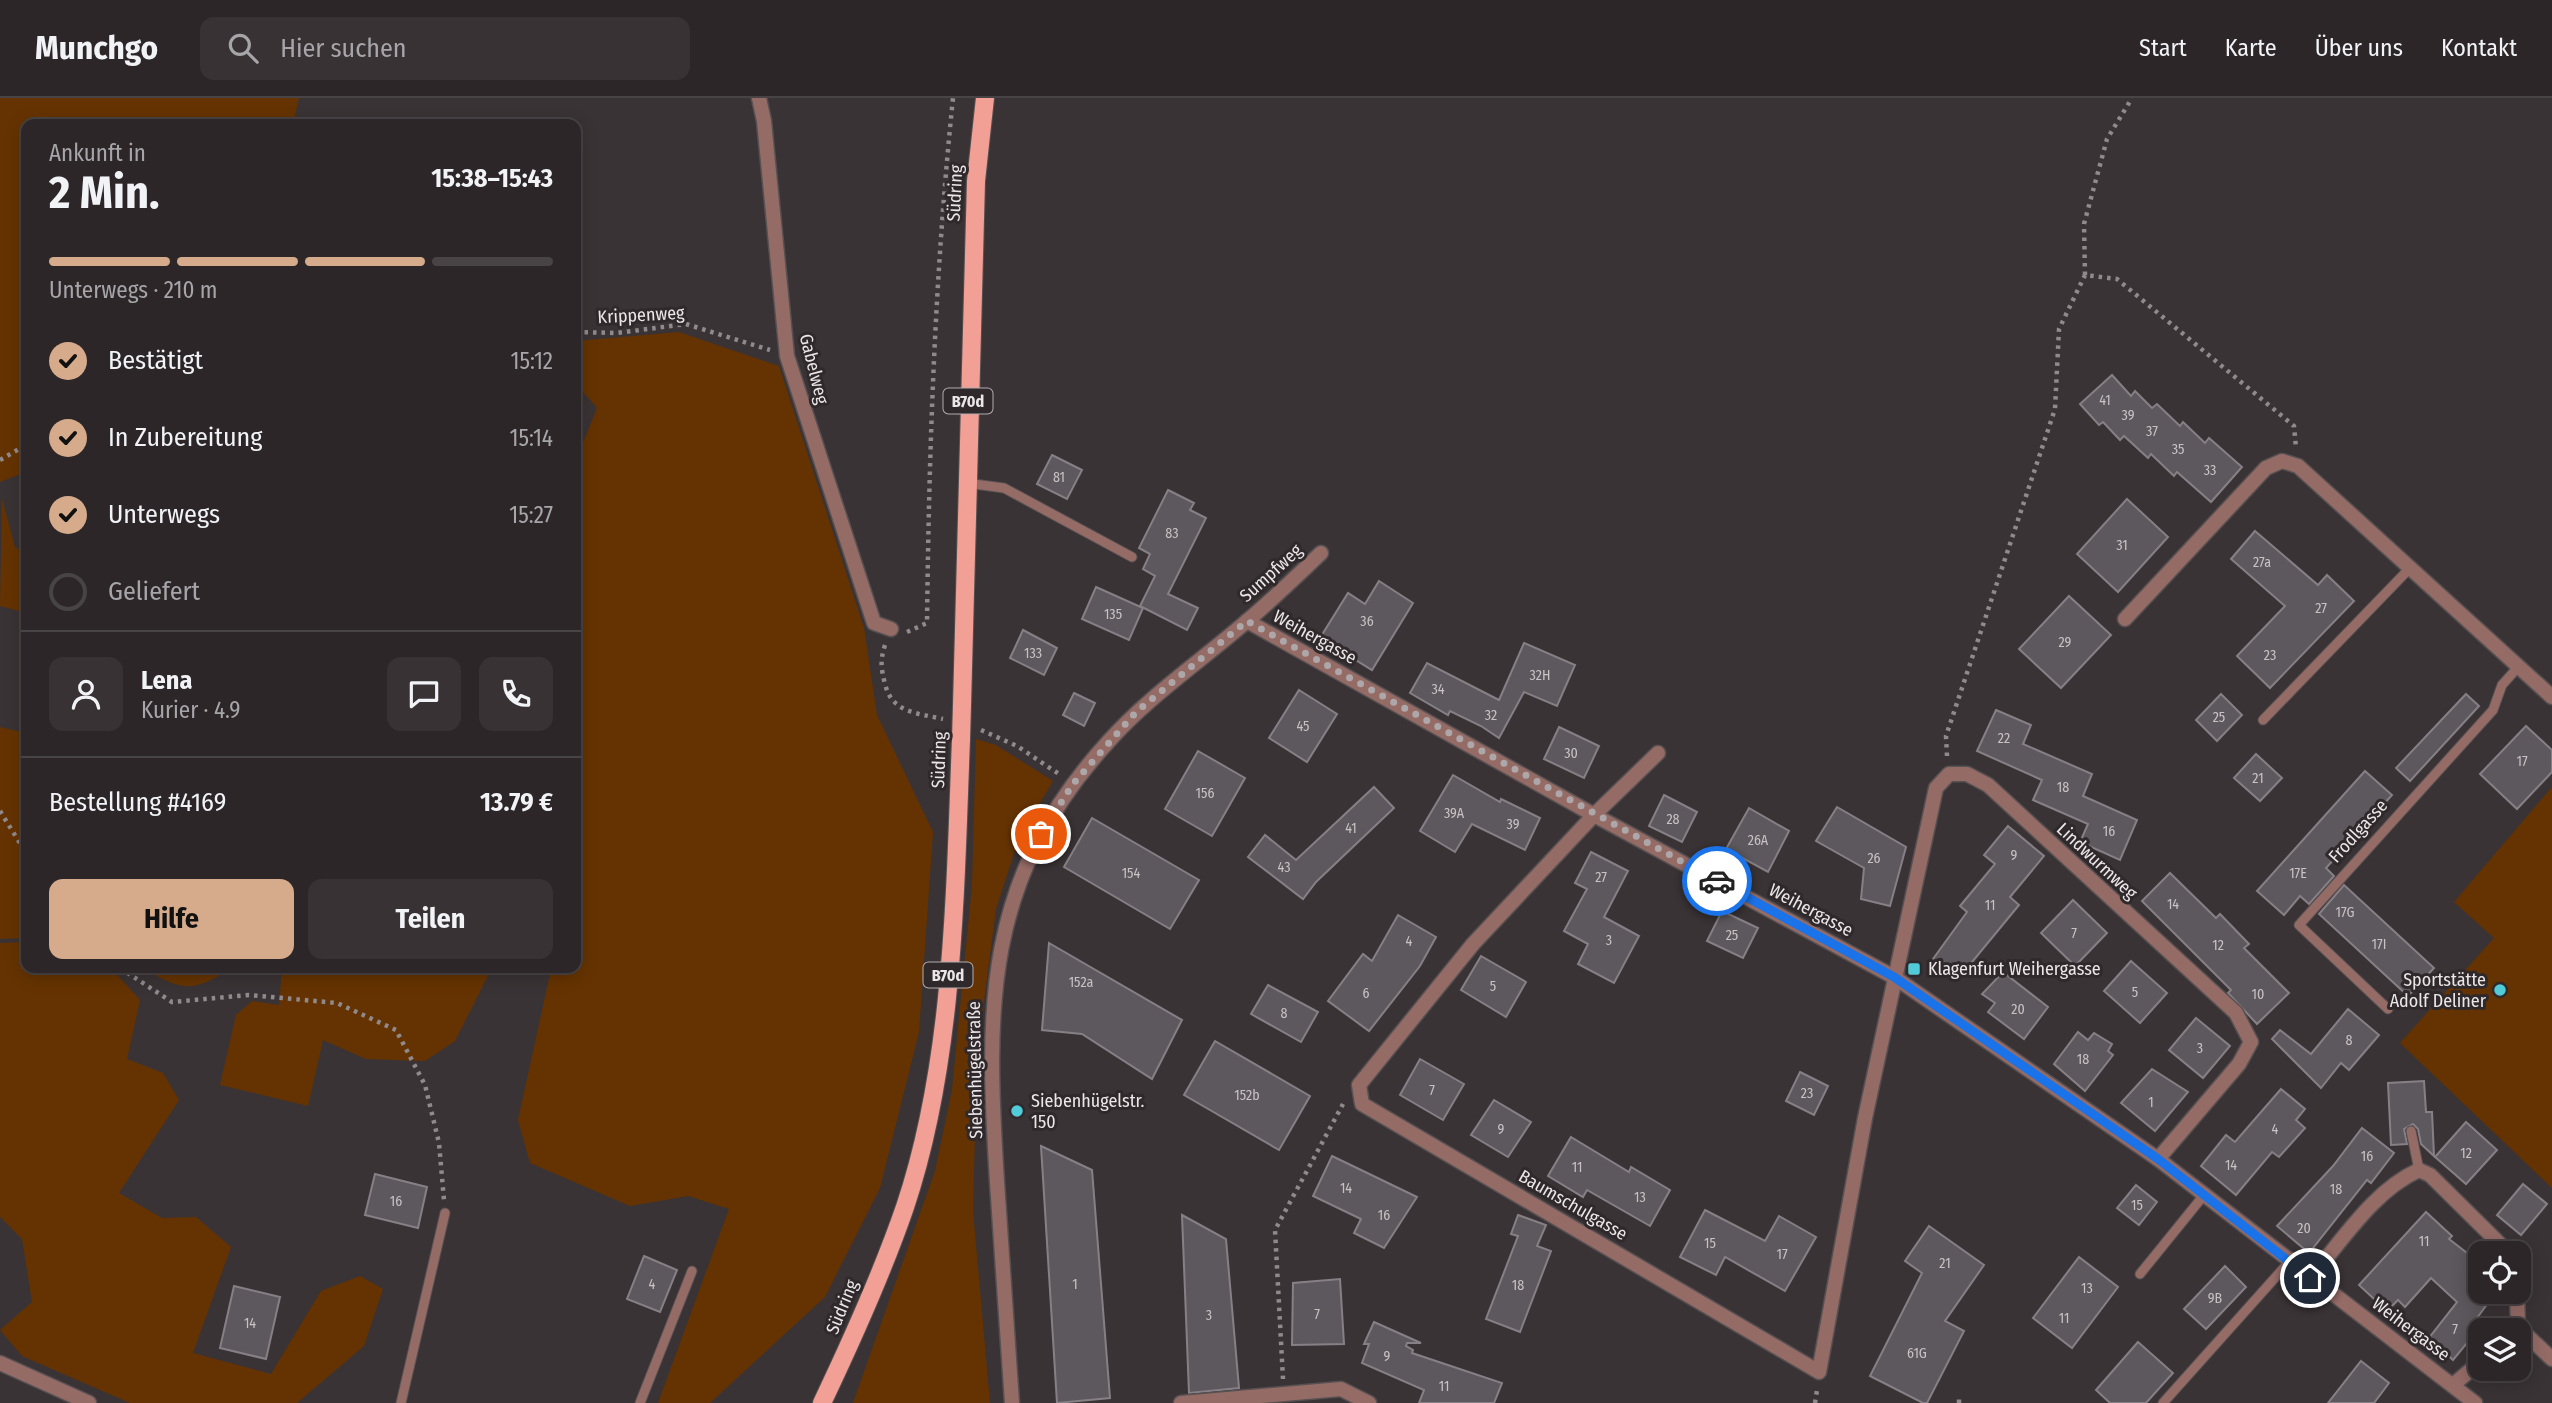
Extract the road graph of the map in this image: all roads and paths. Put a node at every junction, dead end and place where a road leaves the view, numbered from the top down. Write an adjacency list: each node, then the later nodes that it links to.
1 (759, 98): 7 (street, Gabelweg)
2 (953, 98): 17 (path)
3 (985, 98): 11 (main road, Südring / B70d)
4 (2132, 98): 5 (path)
5 (2085, 275): 10 (path); 22 (path)
6 (581, 332): 7 (path, Krippenweg)
7 (787, 356): 17 (street, Gabelweg)
8 (21, 448): 9 (path)
9 (0, 460)
10 (2298, 466): 14 (street); 15 (street)
11 (966, 483): 13 (lane); 50 (main road, Südring / B70d, bridge)
12 (1321, 553): 16 (street, Sumpfweg)
13 (1132, 557)
14 (2410, 568): 18 (street); 20 (lane)
15 (2125, 619)
16 (1247, 621): 24 (street, Weihergasse); 51 (street, Siebenhügelstraße)
17 (891, 629)
18 (2519, 666): 19 (street); 28 (lane, Frodlgasse)
19 (2552, 697)
20 (2263, 720)
21 (1658, 753): 24 (street)
22 (1949, 774): 27 (street); 31 (street, Lindwurmweg)
23 (0, 811): 25 (path)
24 (1594, 815): 27 (street, Weihergasse); 29 (street)
25 (21, 845)
26 (128, 973): 34 (path)
27 (1894, 977): 29 (street, Baumschulgasse); 31 (street, Weihergasse)
28 (2388, 1009)
29 (1362, 1104): 45 (path)
30 (2411, 1131): 32 (lane)
31 (2158, 1159): 33 (street, Weihergasse)
32 (2419, 1170): 35 (street); 39 (street)
33 (2204, 1195): 36 (street, Weihergasse); 38 (lane)
34 (445, 1213): 48 (lane)
35 (2497, 1241)
36 (2290, 1261): 39 (street, Weihergasse); 55 (lane)
37 (692, 1271): 49 (lane)
38 (2140, 1274)
39 (2310, 1278): 44 (street, Weihergasse)
40 (2531, 1340): 41 (street)
41 (2552, 1359)
42 (0, 1363): 47 (street)
43 (2468, 1373): 44 (street)
44 (2454, 1385): 56 (street, Weihergasse)
45 (1284, 1394): 52 (street); 53 (street)
46 (1959, 1396): 54 (path)
47 (89, 1403)
48 (401, 1403)
49 (640, 1403)
50 (822, 1403)
51 (1012, 1403)
52 (1181, 1403)
53 (1368, 1403)
54 (1959, 1403)
55 (2163, 1403)
56 (2475, 1403)

